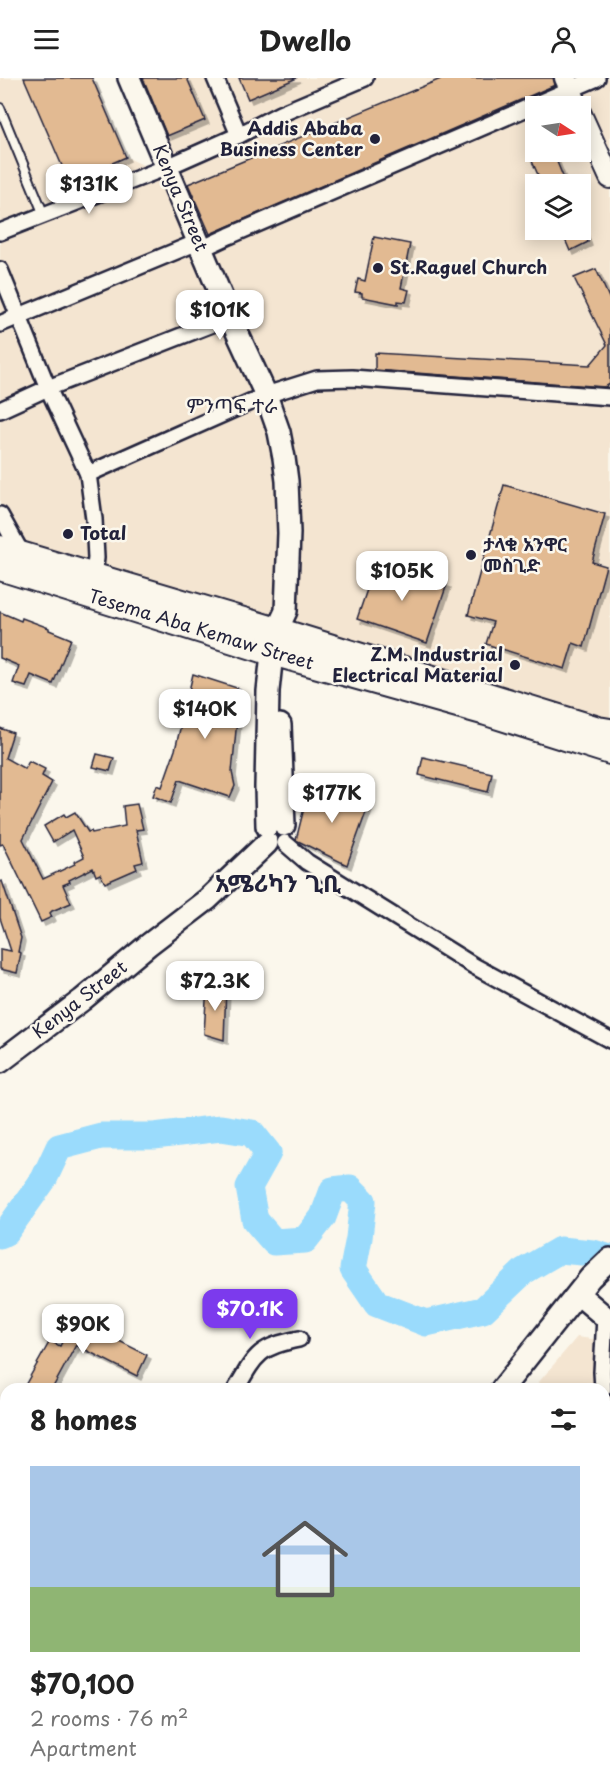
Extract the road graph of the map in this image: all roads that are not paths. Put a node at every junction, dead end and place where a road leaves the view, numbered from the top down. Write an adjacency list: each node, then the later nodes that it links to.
1 (129, 78): 9 (main road, Kenya Street)
2 (215, 78): 7 (street)
3 (365, 78): 7 (street)
4 (597, 78): 5 (street)
5 (571, 92): 13 (street)
6 (0, 108): 11 (lane)
7 (239, 135): 9 (street)
8 (591, 135): 10 (street)
9 (167, 167): 11 (street); 13 (main road, Kenya Street)
10 (609, 172)
11 (44, 215): 12 (street)
12 (0, 232)
13 (200, 246): 15 (street); 16 (main road, Kenya Street)
14 (0, 270): 15 (street)
15 (18, 316): 17 (street); 18 (street)
16 (230, 317): 18 (street); 19 (main road, Kenya Street)
17 (0, 324)
18 (48, 388): 21 (street); 22 (street)
19 (266, 395): 20 (street); 22 (street); 28 (main road, Kenya Street)
20 (610, 397)
21 (0, 410)
22 (88, 474): 27 (street)
23 (0, 515): 25 (street)
24 (0, 548): 25 (main road, Tesema Aba Kemaw Street)
25 (23, 556): 27 (main road, Tesema Aba Kemaw Street)
26 (0, 568): 27 (main road, Tesema Aba Kemaw Street)
27 (92, 586): 28 (main road, Tesema Aba Kemaw Street)
28 (281, 637): 29 (main road, Tesema Aba Kemaw Street); 30 (main road, Tesema Aba Kemaw Street); 31 (main road, Kenya Street)
29 (610, 731)
30 (610, 752)
31 (276, 834): 32 (street); 33 (main road, Kenya Street)
32 (610, 1040)
33 (0, 1062)
34 (610, 1259): 35 (main road)
35 (584, 1286): 36 (main road); 39 (main road)
36 (608, 1319): 40 (street)
37 (299, 1339): 38 (street)
38 (240, 1383)
39 (507, 1383)
40 (603, 1383)

